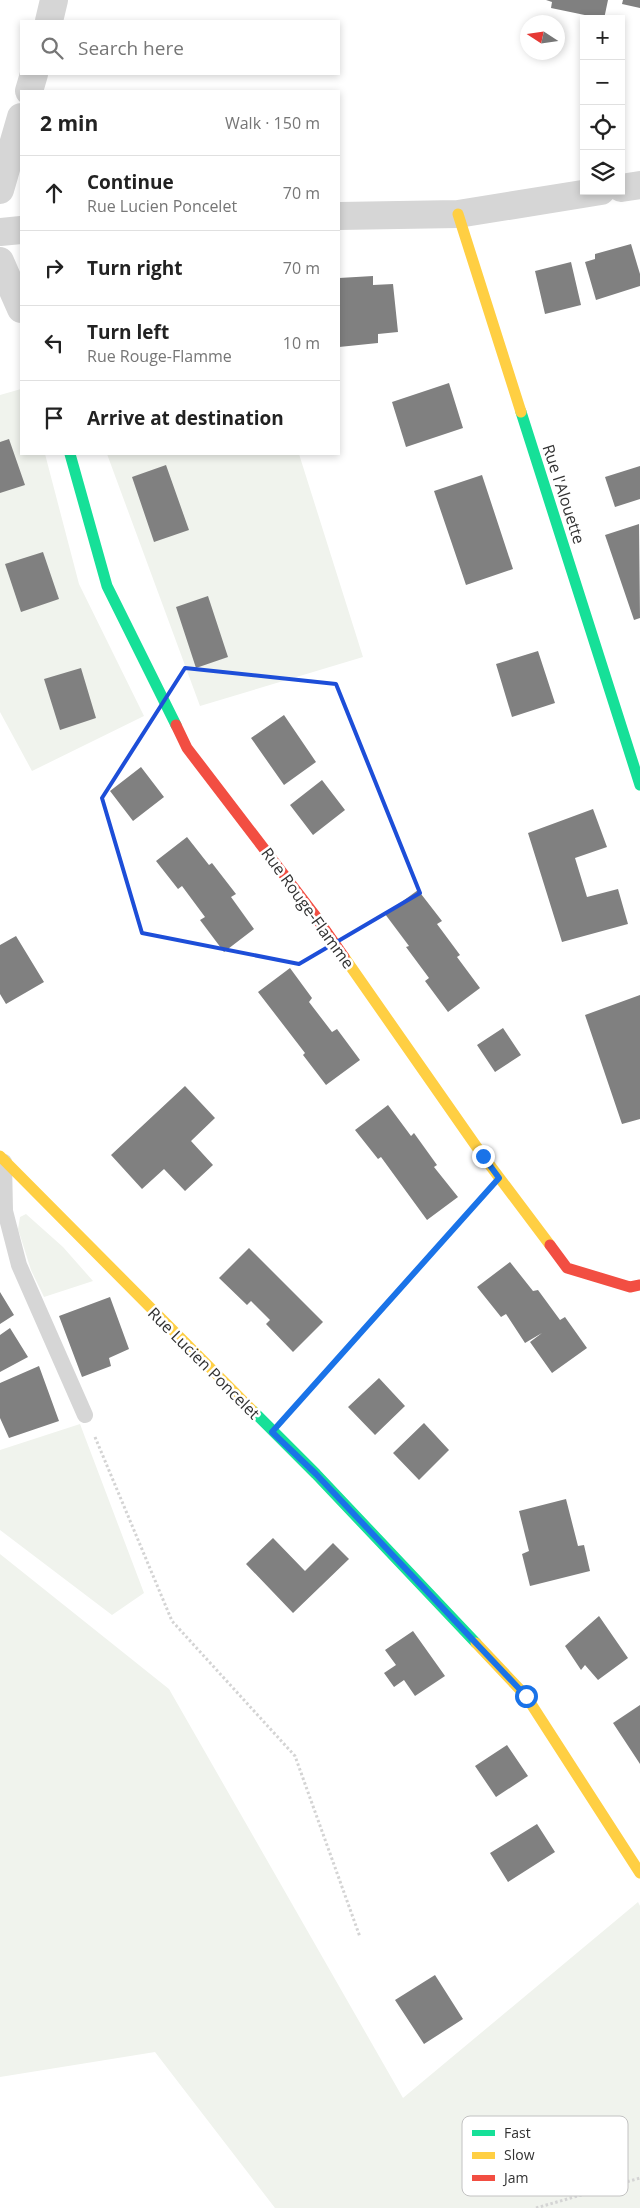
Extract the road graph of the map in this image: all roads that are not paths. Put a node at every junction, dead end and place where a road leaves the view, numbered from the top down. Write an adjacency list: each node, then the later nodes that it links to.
1 (54, 0): 2 (street)
2 (49, 20)
3 (34, 75): 4 (street)
4 (29, 90)
5 (20, 120): 8 (street)
6 (640, 185): 7 (street)
7 (625, 187)
8 (0, 190)
9 (580, 194): 10 (street)
10 (458, 214): 11 (street); 17 (street, Rue l'Alouette)
11 (340, 216)
12 (20, 230): 13 (street)
13 (0, 232)
14 (0, 261): 15 (street)
15 (20, 307)
16 (70, 455): 19 (street, Rue Rouge-Flamme)
17 (640, 785)
18 (2, 1159): 20 (lane, Rue Lucien Poncelet); 21 (street, Rue Lucien Poncelet)
19 (640, 1285)
20 (85, 1414)
21 (640, 1873)

